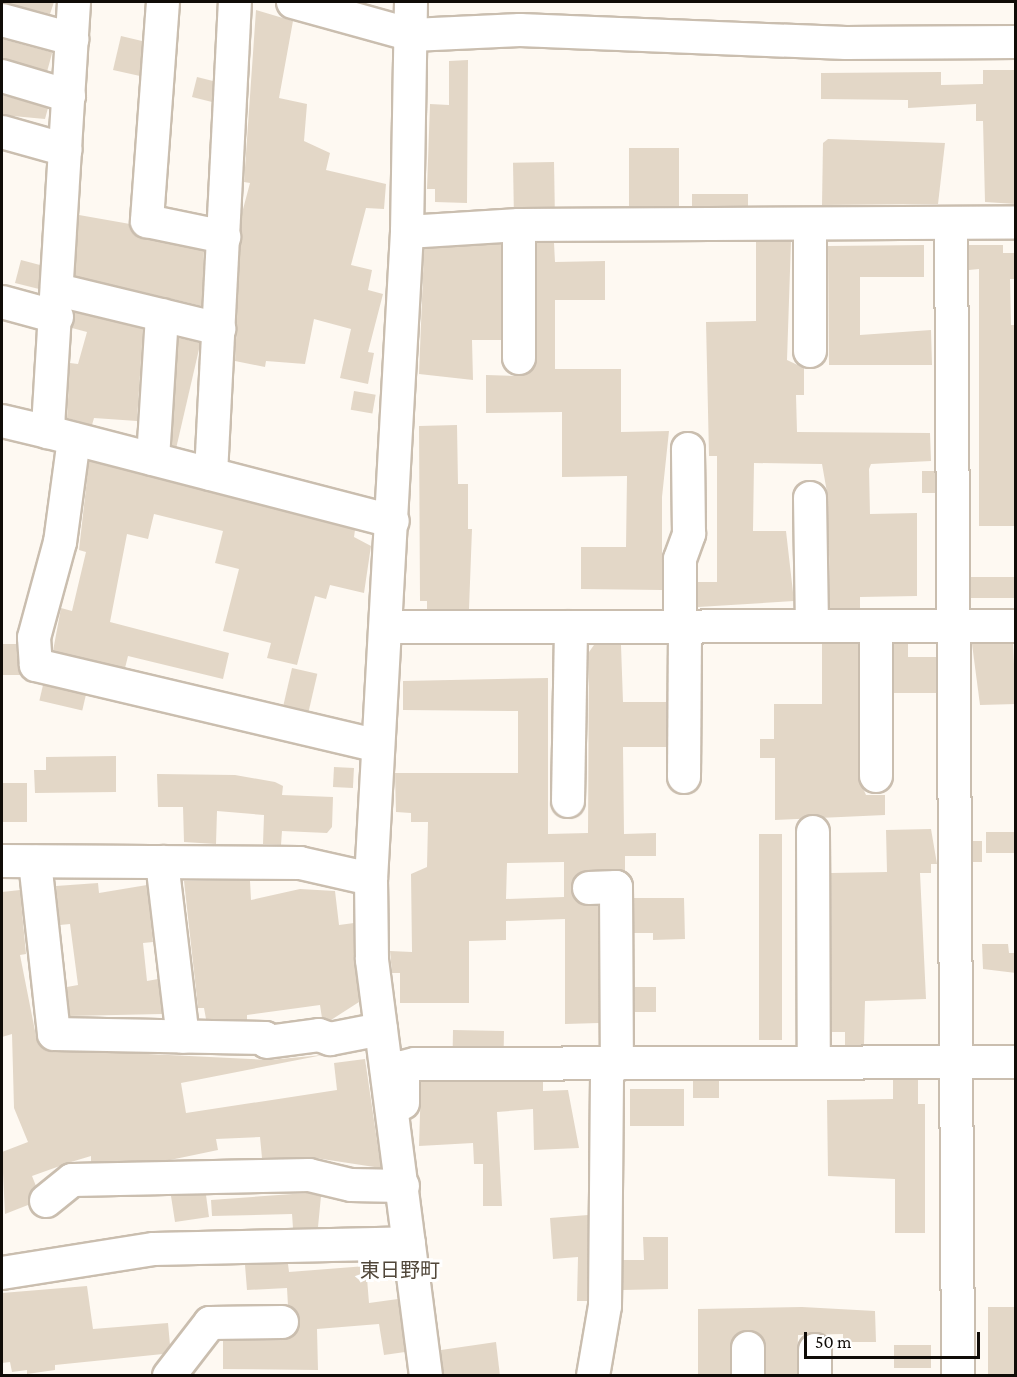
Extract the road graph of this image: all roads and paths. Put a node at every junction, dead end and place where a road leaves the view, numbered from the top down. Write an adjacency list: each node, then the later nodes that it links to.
1 (74, 2): 8 (street)
2 (163, 2): 19 (street)
3 (235, 2): 19 (street)
4 (293, 2): 7 (street)
5 (411, 2): 7 (street)
6 (2, 20): 8 (street)
7 (412, 34): 9 (street); 18 (street)
8 (72, 39): 11 (street)
9 (1016, 42)
10 (2, 76): 11 (street)
11 (69, 96): 13 (street)
12 (2, 132): 13 (street)
13 (66, 150): 21 (street)
14 (1016, 222): 15 (street)
15 (951, 223): 16 (street); 39 (street)
16 (810, 224): 17 (street); 24 (street)
17 (519, 225): 18 (street); 25 (street)
18 (407, 232): 32 (street)
19 (224, 237): 23 (street)
20 (2, 302): 21 (street)
21 (57, 303): 22 (street); 27 (street)
22 (162, 315): 23 (street); 29 (street)
23 (219, 329): 30 (street)
24 (810, 351)
25 (519, 358)
26 (2, 421): 27 (street)
27 (61, 436): 29 (street); 40 (street)
28 (688, 449): 33 (street)
29 (153, 459): 30 (street)
30 (211, 474): 32 (street)
31 (810, 498): 34 (street)
32 (393, 521): 37 (street)
33 (682, 626): 34 (street); 38 (street); 42 (street)
34 (812, 626): 35 (street)
35 (876, 626): 39 (street); 41 (street)
36 (1016, 626): 39 (street)
37 (387, 627): 38 (street); 40 (street)
38 (571, 627): 43 (street)
39 (954, 627): 52 (street)
40 (378, 746): 48 (street)
41 (876, 776)
42 (684, 777)
43 (568, 801)
44 (813, 832): 54 (street)
45 (2, 861): 46 (street)
46 (35, 862): 47 (street); 51 (street)
47 (162, 862): 48 (street); 51 (street)
48 (371, 879): 50 (street)
49 (590, 888): 55 (street)
50 (381, 1029): 51 (street); 56 (street)
51 (183, 1037)
52 (955, 1062): 53 (street); 54 (street); 65 (street)
53 (1016, 1062)
54 (814, 1063): 55 (street)
55 (612, 1064): 56 (street); 64 (street)
56 (395, 1131): 57 (street)
57 (403, 1186): 58 (street); 59 (street)
58 (46, 1201)
59 (409, 1243): 60 (street); 63 (street)
60 (2, 1274)
61 (282, 1322): 62 (street)
62 (169, 1376)
63 (426, 1376)
64 (593, 1376)
65 (958, 1376)

